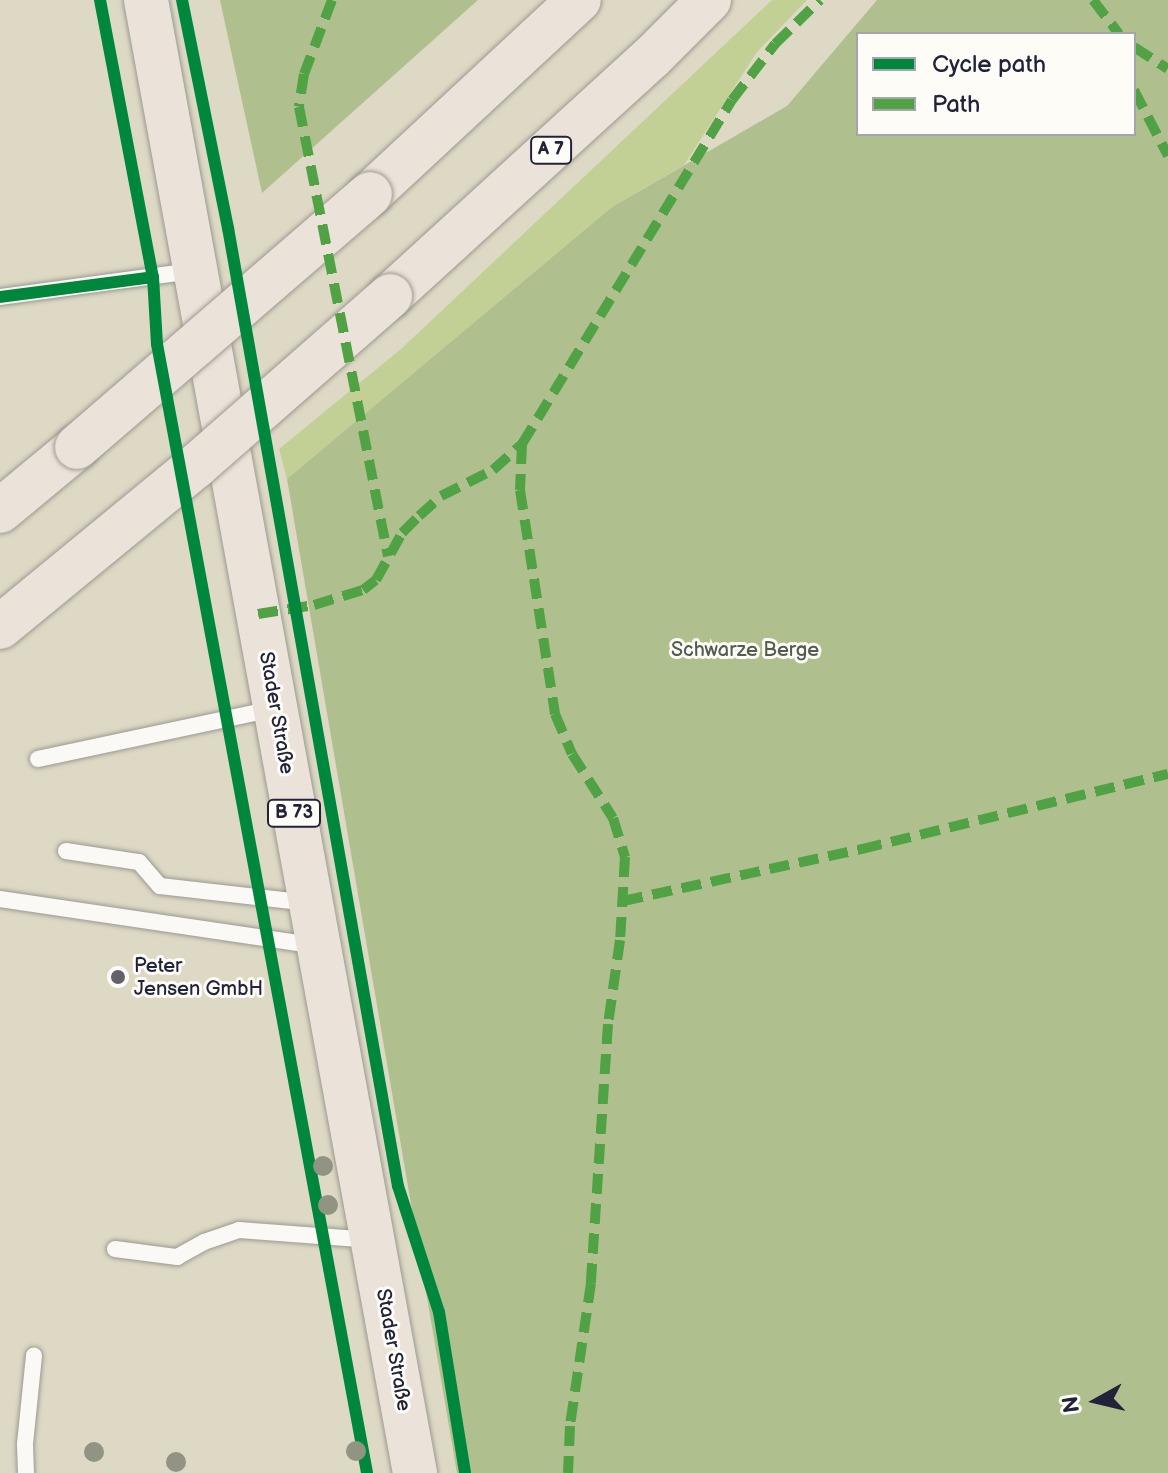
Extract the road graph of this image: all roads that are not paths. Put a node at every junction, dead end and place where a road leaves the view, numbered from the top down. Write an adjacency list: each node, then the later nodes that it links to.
1 (146, 0): 4 (main road, Stader Straße / B 73)
2 (579, 0): 6 (main road, bridge)
3 (709, 0): 7 (main road, A 7, bridge)
4 (195, 271): 5 (lane); 8 (main road, Stader Straße / B 73)
5 (0, 297)
6 (0, 511)
7 (0, 627)
8 (275, 709): 9 (lane); 12 (main road, Stader Straße / B 73)
9 (38, 759)
10 (66, 851): 12 (lane)
11 (0, 899): 13 (lane)
12 (311, 903): 13 (main road, Stader Straße / B 73)
13 (319, 946): 14 (main road, Stader Straße / B 73)
14 (373, 1240): 15 (lane); 18 (main road, Stader Straße / B 73)
15 (115, 1249)
16 (34, 1355): 17 (lane)
17 (26, 1473)
18 (415, 1473)

